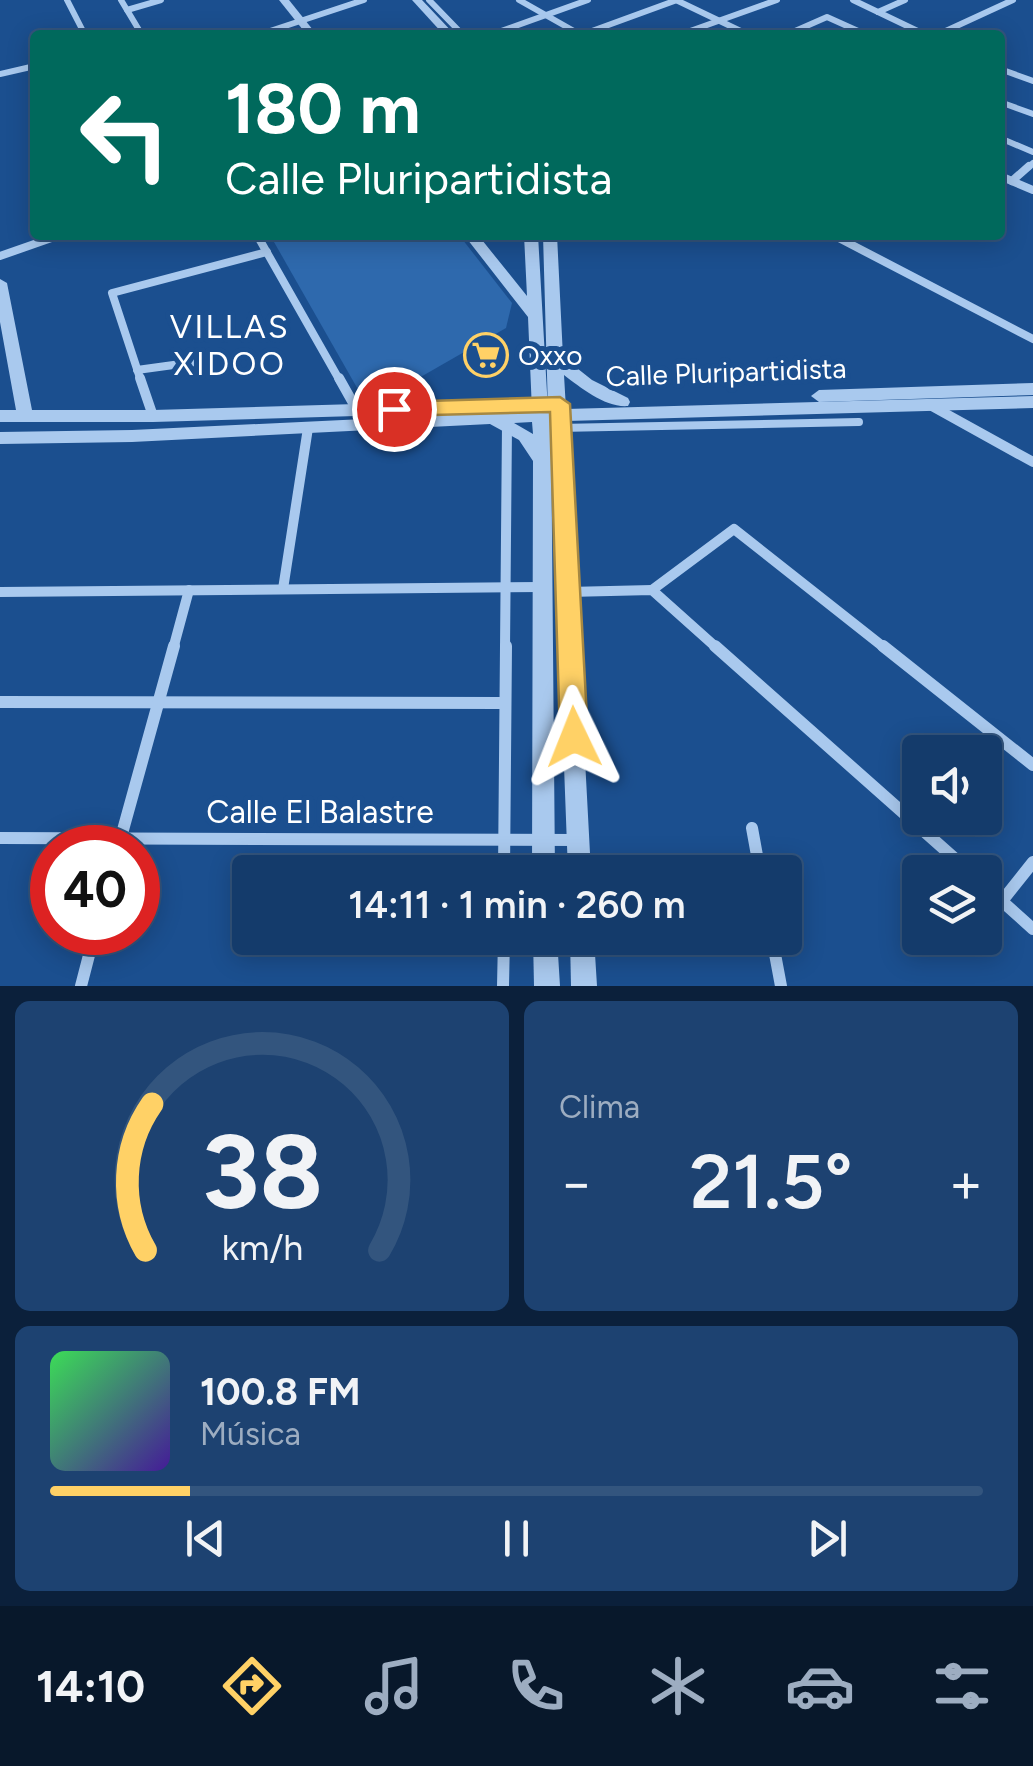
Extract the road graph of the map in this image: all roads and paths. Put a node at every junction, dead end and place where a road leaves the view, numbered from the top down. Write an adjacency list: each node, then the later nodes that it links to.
1 (67, 0): 21 (street)
2 (122, 0): 15 (street)
3 (161, 0): 15 (street)
4 (284, 0): 19 (street)
5 (364, 0): 19 (street)
6 (404, 0): 25 (street)
7 (519, 0): 17 (street)
8 (588, 0): 17 (street)
9 (676, 0): 20 (street); 30 (street)
10 (777, 0): 20 (street)
11 (852, 0): 16 (street)
12 (905, 0): 16 (street)
13 (1013, 0): 36 (street)
14 (424, 1): 18 (street)
15 (128, 10): 22 (street)
16 (878, 12): 35 (street)
17 (546, 15): 28 (street); 29 (street)
18 (441, 18): 26 (street); 27 (street)
19 (301, 21): 23 (street); 24 (street)
20 (719, 21): 31 (street); 32 (street)
21 (82, 30)
22 (139, 30)
23 (273, 30)
24 (308, 30)
25 (431, 30)
26 (447, 30)
27 (457, 30)
28 (504, 30)
29 (573, 30)
30 (595, 30)
31 (693, 30)
32 (738, 30)
33 (798, 30): 34 (street)
34 (854, 30)
35 (916, 30)
36 (948, 30)
37 (30, 67): 39 (street)
38 (1005, 72): 40 (street)
39 (0, 74)
40 (1033, 81)
41 (1005, 104): 42 (street)
42 (1033, 114)
43 (1005, 140): 44 (street)
44 (1033, 152)
45 (1033, 163): 47 (street)
46 (1005, 178): 47 (street)
47 (1012, 181): 48 (street)
48 (1033, 190)
49 (46, 240): 56 (street)
50 (260, 240): 55 (street)
51 (475, 240): 58 (street)
52 (531, 240): 58 (street)
53 (550, 240): 61 (street)
54 (843, 240): 59 (street)
55 (266, 252): 62 (street); 67 (street)
56 (0, 256)
57 (0, 283): 68 (street)
58 (536, 317): 71 (street)
59 (1033, 339)
60 (210, 360): 62 (street)
61 (558, 360): 64 (street); 71 (street)
62 (137, 370): 70 (street)
63 (1033, 389): 64 (street, Calle Pluripartidista)
64 (622, 402): 71 (street, Calle Pluripartidista)
65 (1033, 402): 66 (street, Calle Pluripartidista)
66 (930, 405): 71 (street, Calle Pluripartidista); 77 (street)
67 (357, 410): 70 (street, Calle Pluripartidista); 71 (street, Calle Pluripartidista)
68 (24, 415): 69 (street, Calle Pluripartidista); 70 (street, Calle Pluripartidista)
69 (0, 416)
70 (153, 416)
71 (550, 416): 72 (street, Calle Pluripartidista); 73 (lane); 76 (street); 84 (street)
72 (499, 422): 74 (street, Calle Pluripartidista); 76 (street); 78 (street)
73 (858, 422)
74 (308, 428): 75 (street, Calle Pluripartidista); 80 (street)
75 (0, 438)
76 (540, 460): 79 (street)
77 (1033, 462)
78 (504, 587): 79 (street); 80 (street); 87 (street)
79 (541, 587): 94 (street)
80 (283, 589): 81 (street)
81 (189, 590): 83 (street); 86 (street)
82 (652, 590): 84 (street); 88 (street); 101 (street)
83 (0, 592)
84 (568, 592): 95 (street)
85 (0, 702): 86 (street)
86 (158, 702): 87 (street); 89 (street)
87 (503, 703): 93 (street)
88 (1033, 765)
89 (125, 825)
90 (752, 828): 100 (street)
91 (0, 838): 92 (street, Calle El Balastre)
92 (30, 839)
93 (504, 840): 94 (street, Calle El Balastre); 96 (street, Calle El Balastre); 97 (street)
94 (542, 840): 95 (street, Calle El Balastre); 98 (street)
95 (579, 840): 99 (street)
96 (160, 843)
97 (504, 855)
98 (543, 855)
99 (579, 855)
100 (757, 855)
101 (951, 855)
102 (1033, 862): 103 (street)
103 (1002, 901): 104 (street)
104 (1033, 929)
105 (89, 955): 110 (street)
106 (504, 955): 111 (street)
107 (546, 955): 112 (street)
108 (583, 955): 113 (street)
109 (775, 955): 114 (street)
110 (80, 986)
111 (504, 986)
112 (547, 986)
113 (584, 986)
114 (780, 986)

